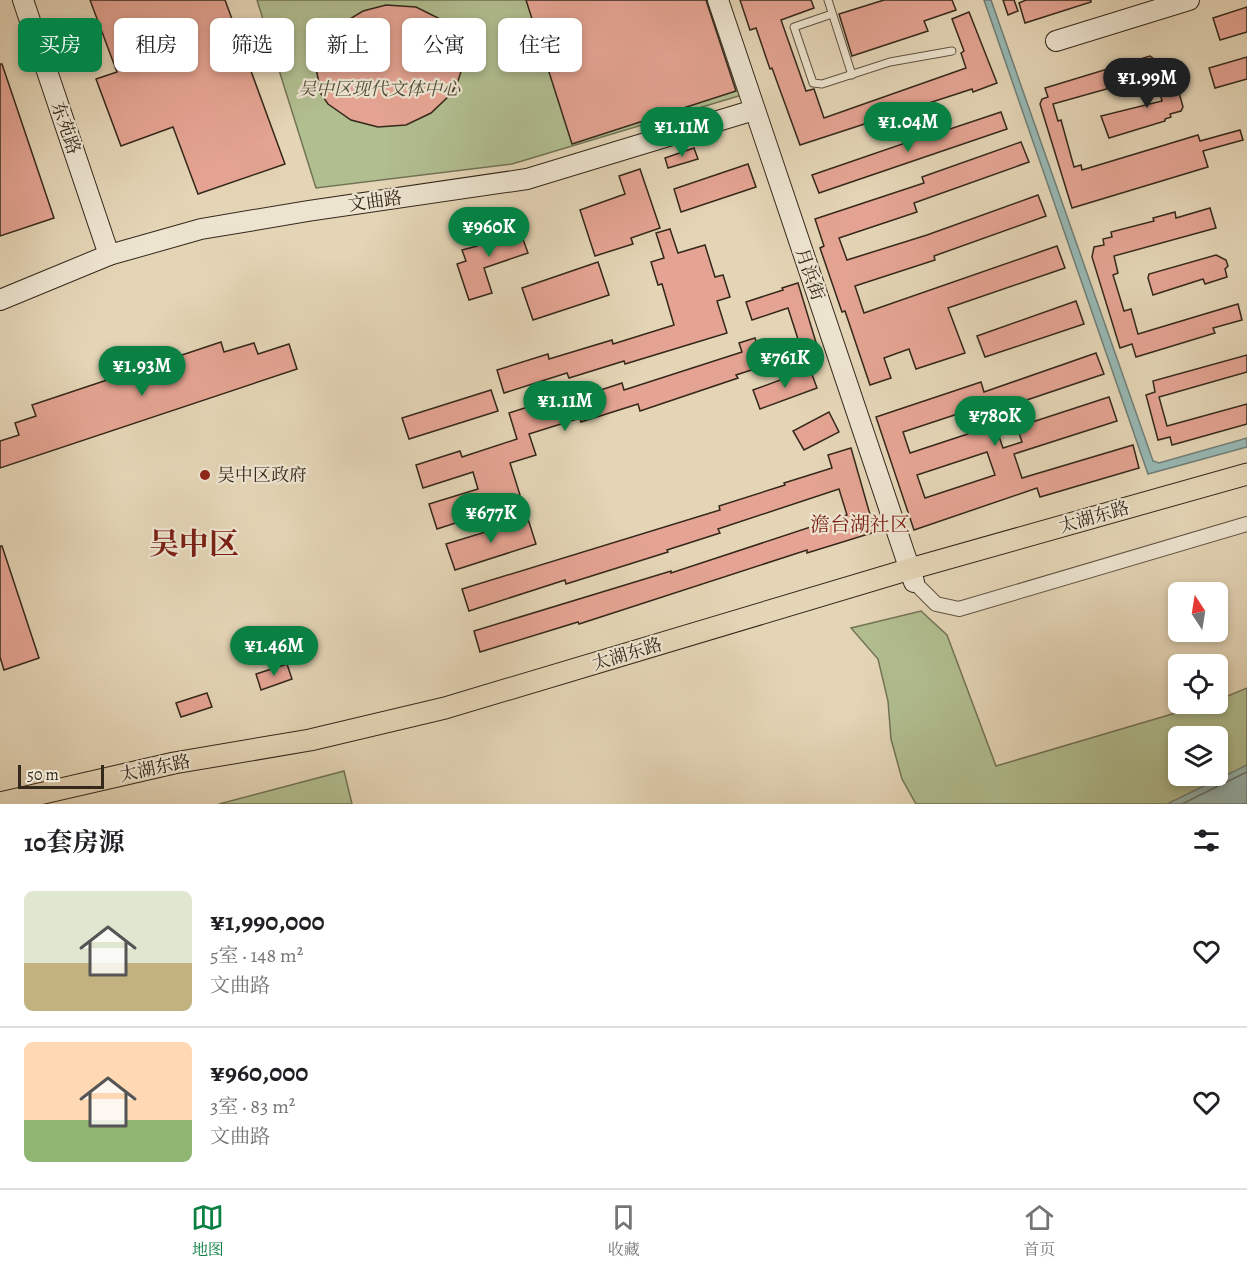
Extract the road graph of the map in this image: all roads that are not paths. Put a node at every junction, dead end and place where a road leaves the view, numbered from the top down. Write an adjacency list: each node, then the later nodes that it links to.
1 (23, 0): 10 (street, 东苑路)
2 (718, 0): 9 (street, 月浜街)
3 (828, 0): 5 (lane)
4 (1189, 0): 6 (street)
5 (832, 14): 8 (lane); 8 (lane)
6 (1056, 41)
7 (952, 51): 8 (lane)
8 (852, 75)
9 (754, 110): 10 (street, 文曲路); 15 (street, 月浜街)
10 (109, 255): 11 (street, 文曲路)
11 (0, 300)
12 (1247, 474): 15 (main road, 太湖东路)
13 (1247, 488): 15 (main road, 太湖东路)
14 (1247, 524): 15 (street)
15 (912, 575): 16 (main road, 太湖东路); 17 (main road, 太湖东路)
16 (0, 803)
17 (57, 804)

